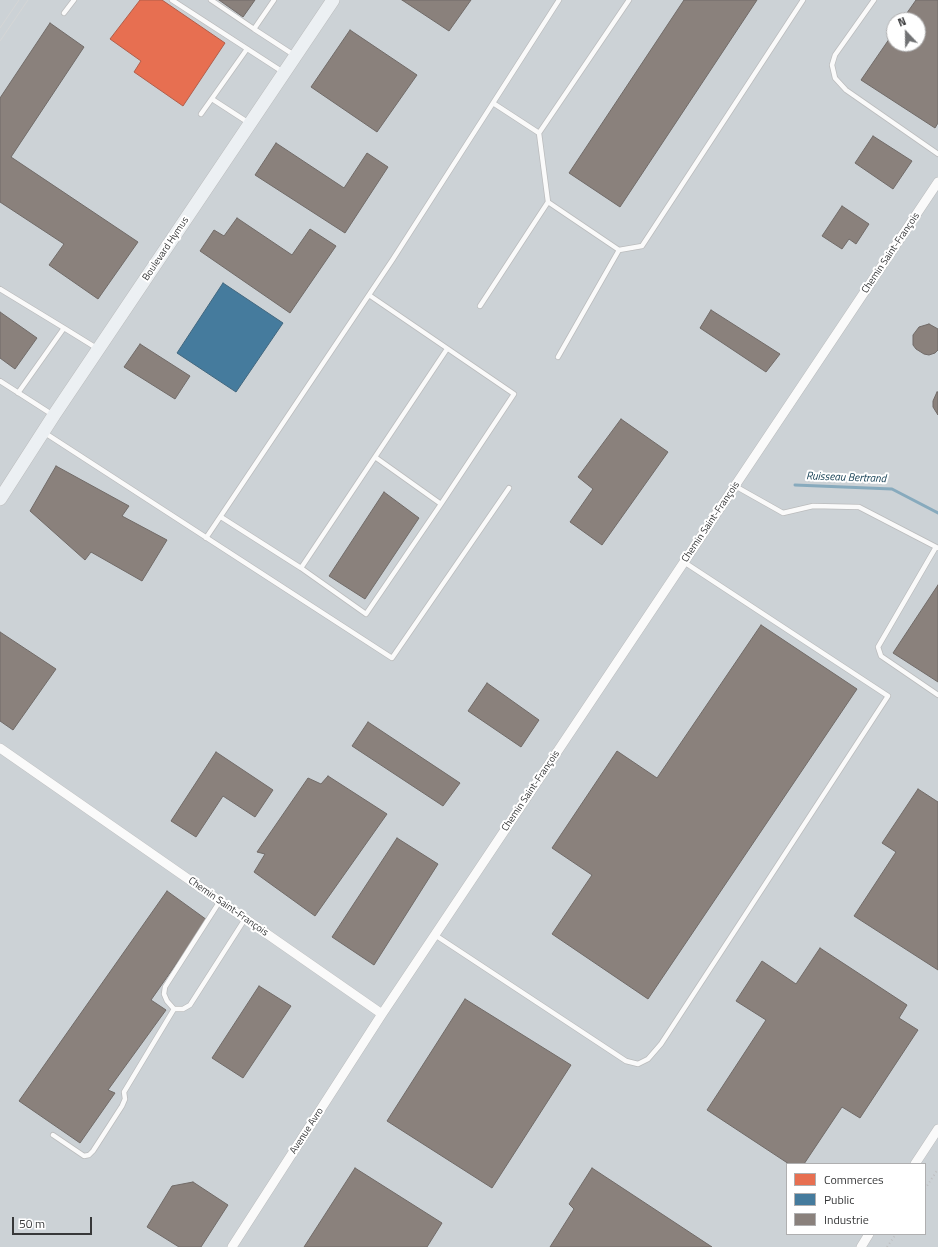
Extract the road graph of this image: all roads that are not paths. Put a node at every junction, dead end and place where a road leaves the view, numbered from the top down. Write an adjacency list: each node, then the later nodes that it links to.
1 (74, 0): 10 (lane)
2 (172, 0): 12 (lane)
3 (211, 0): 11 (lane)
4 (274, 0): 11 (lane)
5 (333, 0): 13 (street, Boulevard Hymus)
6 (559, 0): 16 (lane)
7 (629, 0): 19 (lane)
8 (803, 0): 23 (lane)
9 (874, 0): 20 (lane)
10 (64, 12)
11 (254, 29): 13 (lane)
12 (247, 49): 14 (lane); 15 (lane)
13 (295, 56): 14 (street, Boulevard Hymus)
14 (284, 73): 18 (street, Boulevard Hymus)
15 (212, 99): 17 (lane); 18 (lane)
16 (493, 103): 19 (lane); 25 (lane)
17 (201, 114)
18 (250, 124): 28 (street, Boulevard Hymus)
19 (540, 133): 22 (lane)
20 (938, 154)
21 (938, 182): 36 (street, Chemin Saint-François)
22 (548, 202): 23 (lane); 26 (lane)
23 (619, 250): 30 (lane)
24 (0, 289): 27 (lane)
25 (370, 295): 29 (lane); 40 (lane)
26 (480, 306)
27 (64, 328): 28 (lane); 32 (lane)
28 (99, 349): 33 (street, Boulevard Hymus)
29 (446, 349): 35 (lane); 39 (lane)
30 (558, 357)
31 (0, 381): 32 (lane)
32 (18, 393): 33 (lane)
33 (54, 415): 34 (street, Boulevard Hymus)
34 (43, 432): 38 (street, Boulevard Hymus); 41 (lane)
35 (375, 457): 39 (lane); 44 (lane)
36 (735, 486): 42 (lane); 43 (street, Chemin Saint-François)
37 (509, 488): 41 (lane)
38 (0, 499)
39 (440, 504): 44 (lane)
40 (221, 517): 41 (lane); 44 (lane)
41 (206, 538)
42 (937, 547): 45 (lane)
43 (684, 562): 49 (street, Chemin Saint-François); 49 (lane)
44 (300, 568)
45 (938, 695)
46 (0, 748): 47 (street, Chemin Saint-François)
47 (220, 901): 48 (street, Chemin Saint-François); 50 (lane)
48 (245, 919): 50 (lane); 51 (street, Chemin Saint-François)
49 (435, 935): 51 (street, Chemin Saint-François)
50 (174, 1009): 53 (lane)
51 (382, 1014): 56 (street, Avenue Avro)
52 (938, 1129): 54 (street)
53 (54, 1135)
54 (916, 1163)
55 (868, 1235): 57 (street)
56 (232, 1247)
57 (861, 1247)

